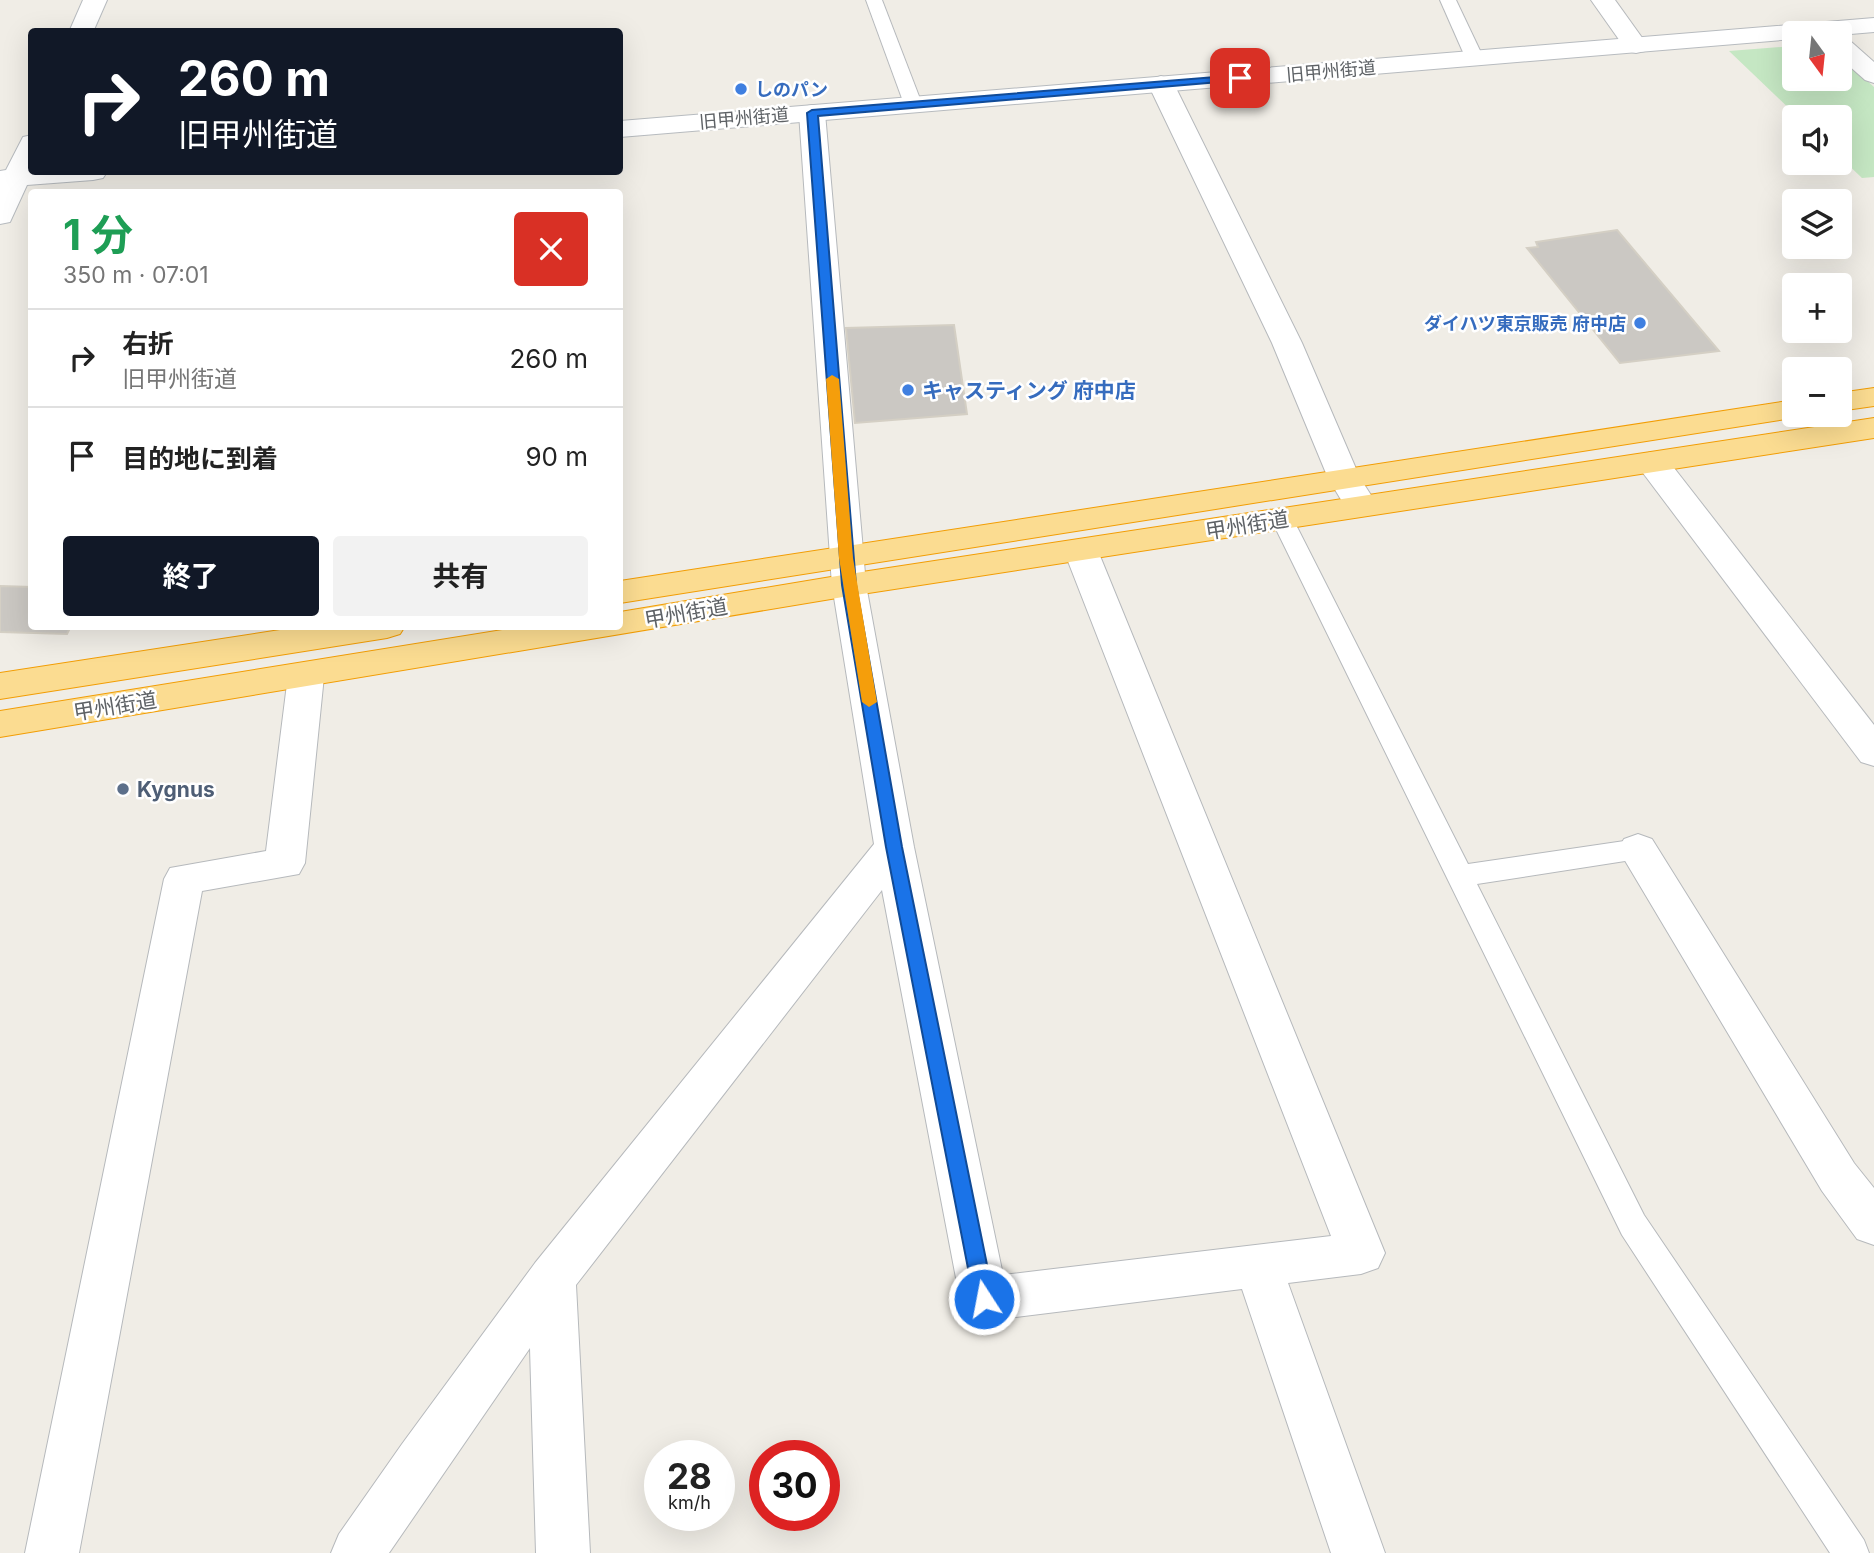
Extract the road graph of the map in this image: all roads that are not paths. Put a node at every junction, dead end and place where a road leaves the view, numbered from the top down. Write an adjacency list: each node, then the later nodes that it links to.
1 (95, 0): 6 (street)
2 (874, 0): 14 (lane)
3 (1448, 0): 11 (lane)
4 (1603, 0): 9 (street)
5 (1874, 25): 7 (street, 旧甲州街道)
6 (83, 28)
7 (1852, 30)
8 (1782, 38): 9 (street, 旧甲州街道)
9 (1636, 46): 11 (street, 旧甲州街道)
10 (1852, 56): 12 (street)
11 (1475, 59): 13 (street, 旧甲州街道)
12 (1874, 75)
13 (1161, 84): 14 (street, 旧甲州街道); 26 (street)
14 (913, 104): 15 (street, 旧甲州街道)
15 (812, 113): 16 (street, 旧甲州街道); 29 (street)
16 (623, 128)
17 (28, 149): 19 (street)
18 (50, 175): 19 (street)
19 (8, 178): 20 (street)
20 (0, 216)
21 (1874, 397): 22 (highway)
22 (1852, 400)
23 (1782, 411): 26 (highway, 甲州街道)
24 (1874, 428): 25 (highway, 甲州街道)
25 (1653, 462): 26 (highway, 甲州街道); 37 (street)
26 (1353, 492): 27 (highway, 甲州街道); 29 (highway, 甲州街道)
27 (1282, 519): 28 (highway, 甲州街道); 40 (lane)
28 (1081, 551): 29 (highway, 甲州街道); 42 (street)
29 (848, 572): 30 (highway, 甲州街道); 31 (highway, 甲州街道); 38 (street)
30 (623, 592)
31 (623, 623)
32 (361, 630): 35 (highway, 甲州街道)
33 (580, 630): 34 (highway, 甲州街道)
34 (306, 676): 36 (highway, 甲州街道); 44 (street)
35 (0, 686)
36 (0, 724)
37 (1874, 752)
38 (894, 847): 42 (street); 43 (street)
39 (1638, 849): 40 (lane); 41 (street)
40 (1460, 876): 48 (lane)
41 (1874, 1224)
42 (1258, 1266): 47 (street)
43 (552, 1278): 45 (street); 46 (street)
44 (52, 1553)
45 (358, 1553)
46 (563, 1553)
47 (1358, 1553)
48 (1851, 1553)

